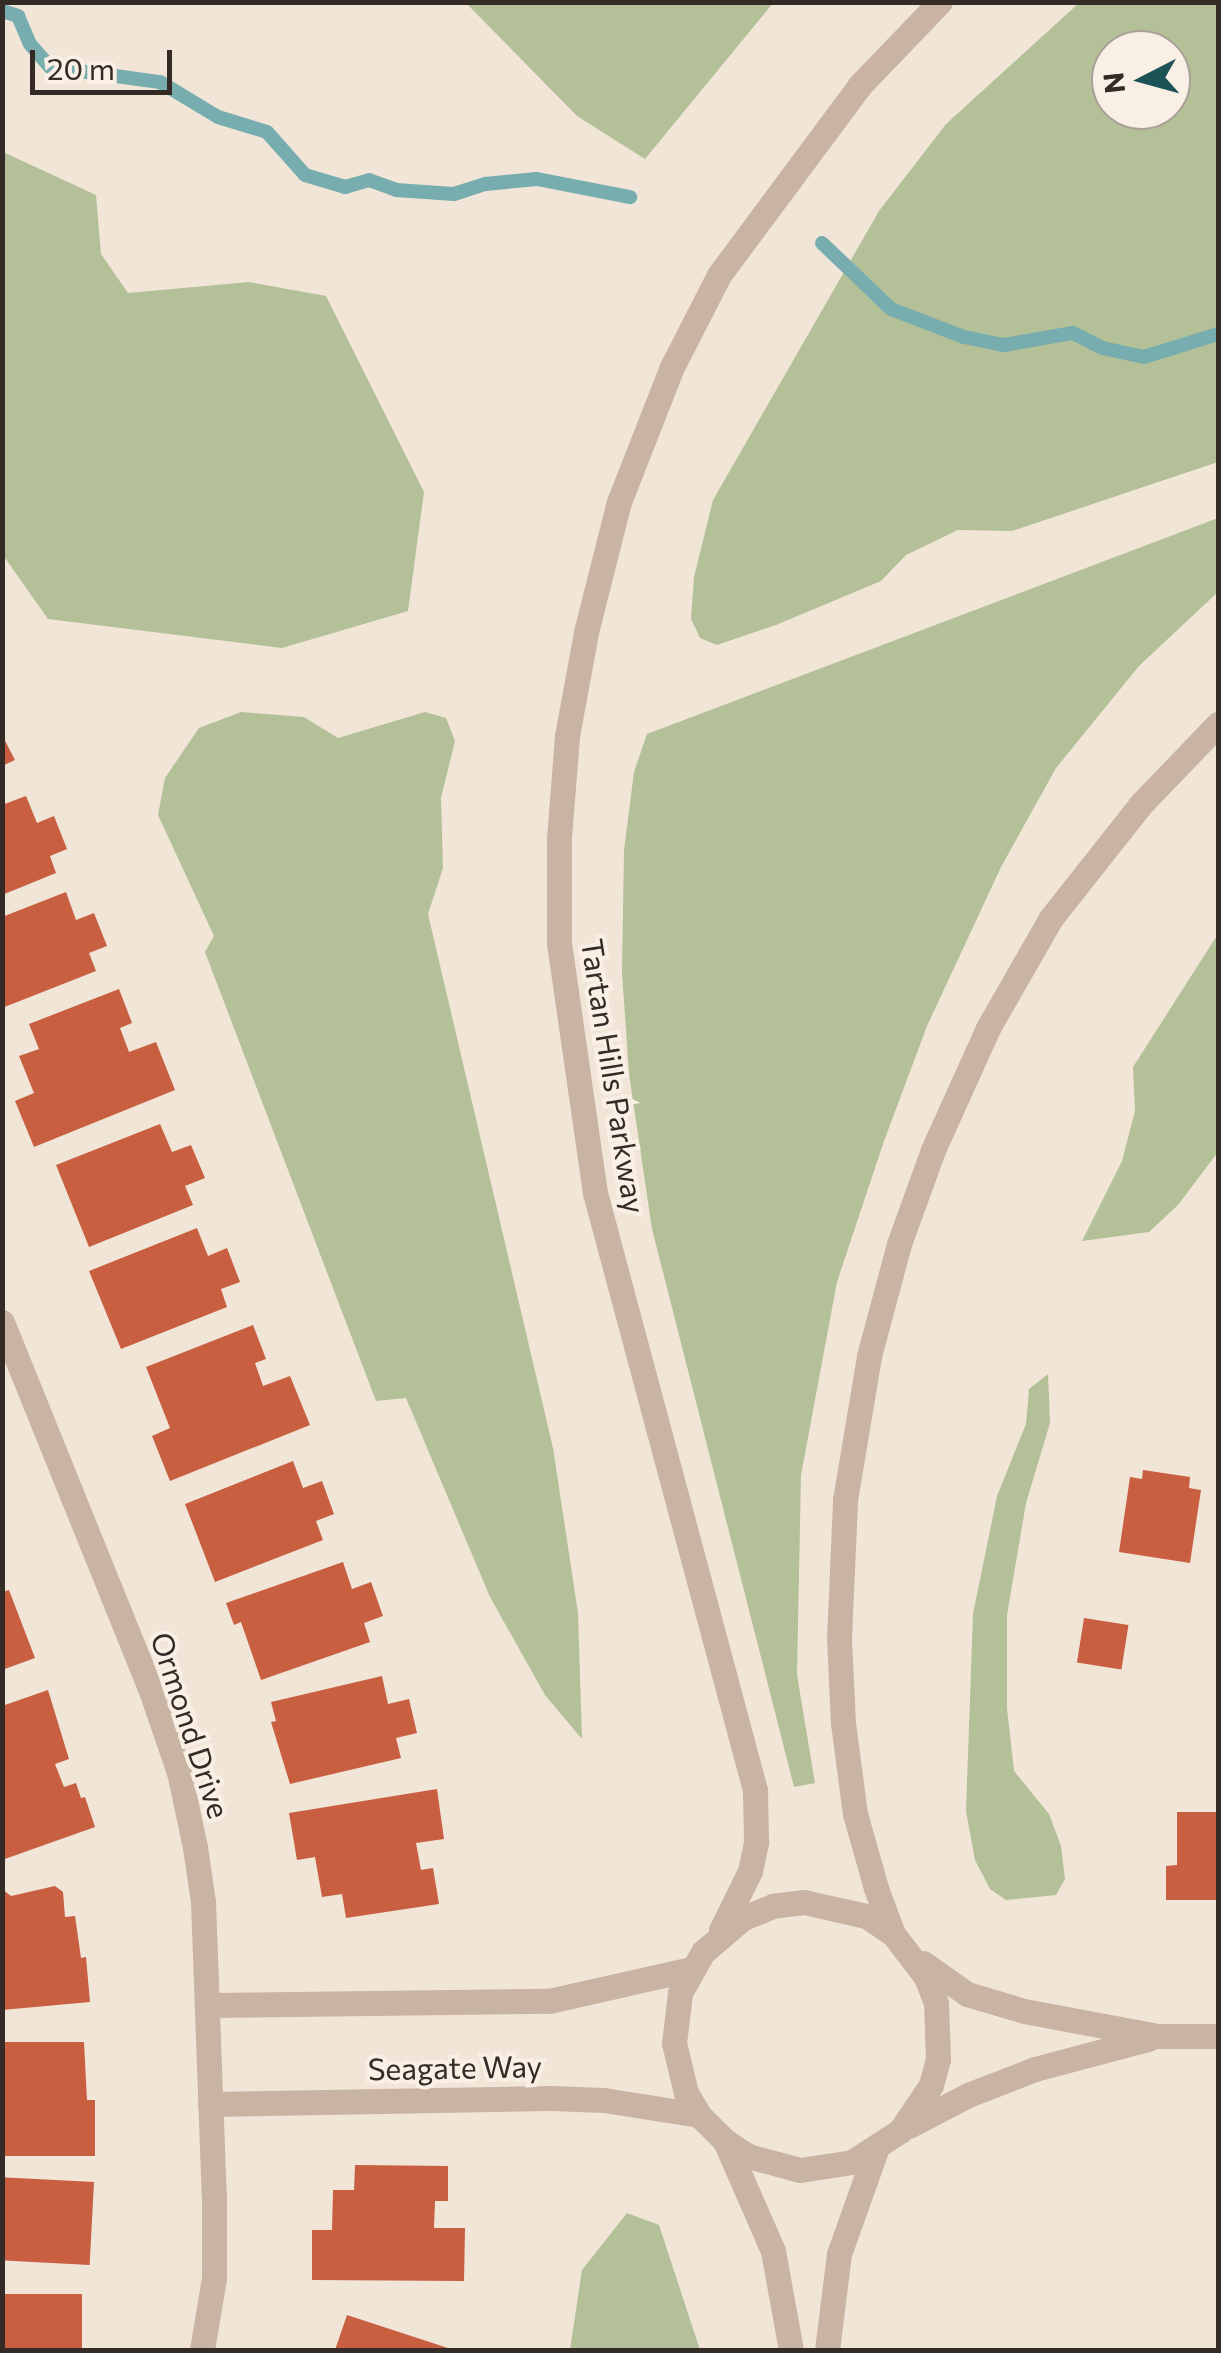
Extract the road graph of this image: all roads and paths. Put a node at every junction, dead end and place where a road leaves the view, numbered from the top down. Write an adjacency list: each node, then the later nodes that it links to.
1 (940, 2): 5 (street, Tartan Hills Parkway)
2 (1218, 724): 4 (street, Tartan Hills Parkway)
3 (2, 1322): 8 (street, Ormond Drive)
4 (892, 1934): 5 (street, Tartan Hills Parkway); 6 (street, Tartan Hills Parkway)
5 (718, 1936): 7 (street, Tartan Hills Parkway)
6 (911, 1954): 9 (street); 13 (street, Tartan Hills Parkway)
7 (691, 1969): 8 (street, Seagate Way); 12 (street, Tartan Hills Parkway)
8 (207, 2005): 11 (street, Ormond Drive)
9 (1157, 2036): 10 (street); 13 (street)
10 (1218, 2036)
11 (210, 2104): 12 (street, Seagate Way); 16 (street, Ormond Drive)
12 (699, 2115): 14 (street, Tartan Hills Parkway)
13 (900, 2131): 15 (street, Tartan Hills Parkway)
14 (725, 2142): 15 (street, Tartan Hills Parkway); 17 (street, Tartan Hills Parkway)
15 (876, 2150): 18 (street)
16 (202, 2350)
17 (791, 2350)
18 (828, 2350)

